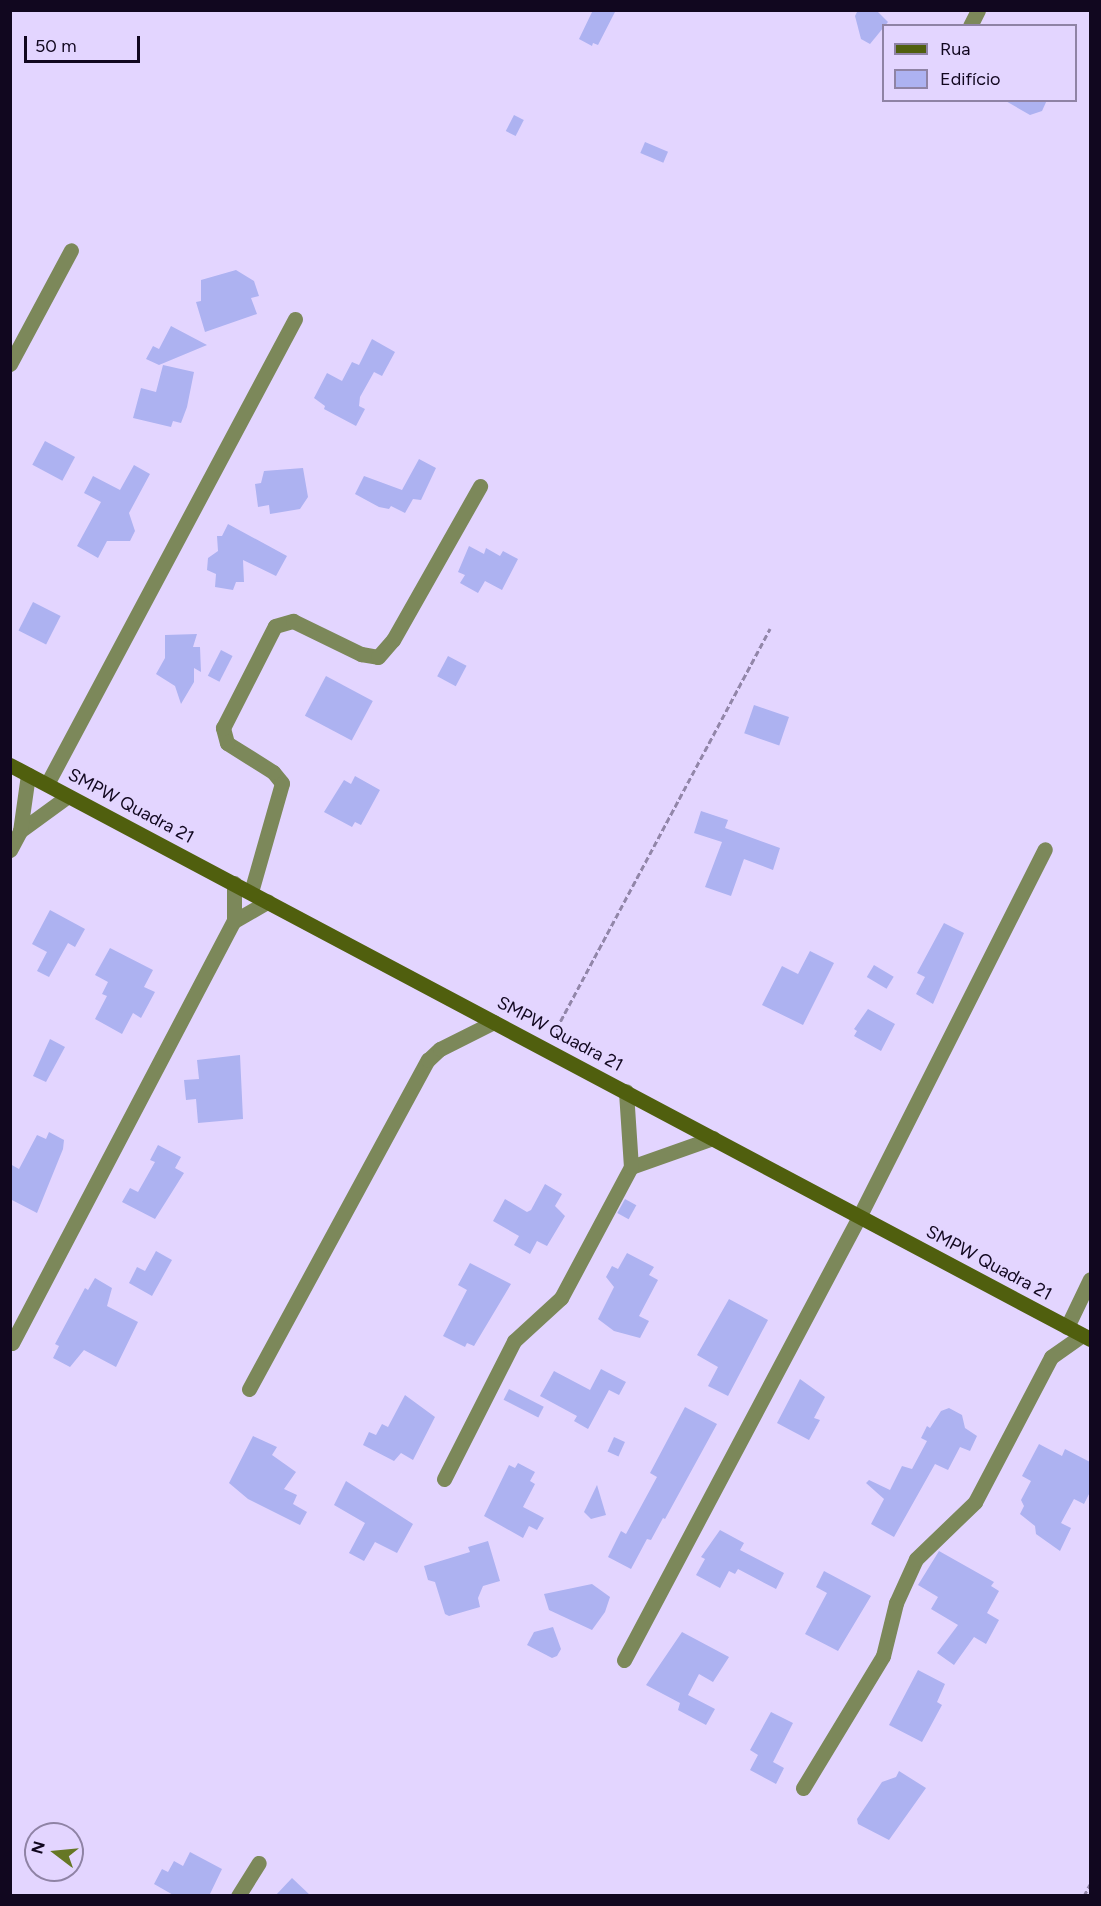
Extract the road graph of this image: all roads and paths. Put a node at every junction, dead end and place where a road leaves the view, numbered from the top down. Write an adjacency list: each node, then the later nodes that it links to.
1 (978, 10): 2 (street)
2 (971, 24)
3 (71, 250): 5 (street)
4 (295, 319): 10 (street)
5 (10, 364)
6 (480, 486): 16 (street)
7 (770, 628): 20 (path)
8 (10, 765): 9 (street, SMPW Quadra 21)
9 (28, 775): 10 (street, SMPW Quadra 21); 12 (street)
10 (47, 784): 11 (street, SMPW Quadra 21)
11 (68, 795): 12 (street); 15 (street, SMPW Quadra 21)
12 (20, 831): 14 (street)
13 (1045, 849): 24 (street)
14 (10, 850)
15 (234, 883): 16 (street, SMPW Quadra 21); 18 (street)
16 (251, 892): 17 (street, SMPW Quadra 21)
17 (268, 901): 18 (street); 19 (street, SMPW Quadra 21)
18 (234, 921): 28 (street)
19 (494, 1022): 20 (street, SMPW Quadra 21); 29 (street)
20 (546, 1049): 21 (street, SMPW Quadra 21)
21 (626, 1091): 22 (street, SMPW Quadra 21); 23 (street)
22 (713, 1138): 23 (street); 24 (street, SMPW Quadra 21)
23 (631, 1167): 30 (street)
24 (859, 1217): 26 (street, SMPW Quadra 21); 31 (street)
25 (1090, 1279): 26 (street)
26 (1067, 1327): 27 (street, SMPW Quadra 21)
27 (1086, 1337): 32 (street)
28 (12, 1343)
29 (249, 1389)
30 (444, 1479)
31 (624, 1660)
32 (803, 1788)
33 (259, 1863): 35 (street)
34 (1090, 1884): 36 (path)
35 (238, 1896)
36 (1084, 1896)

